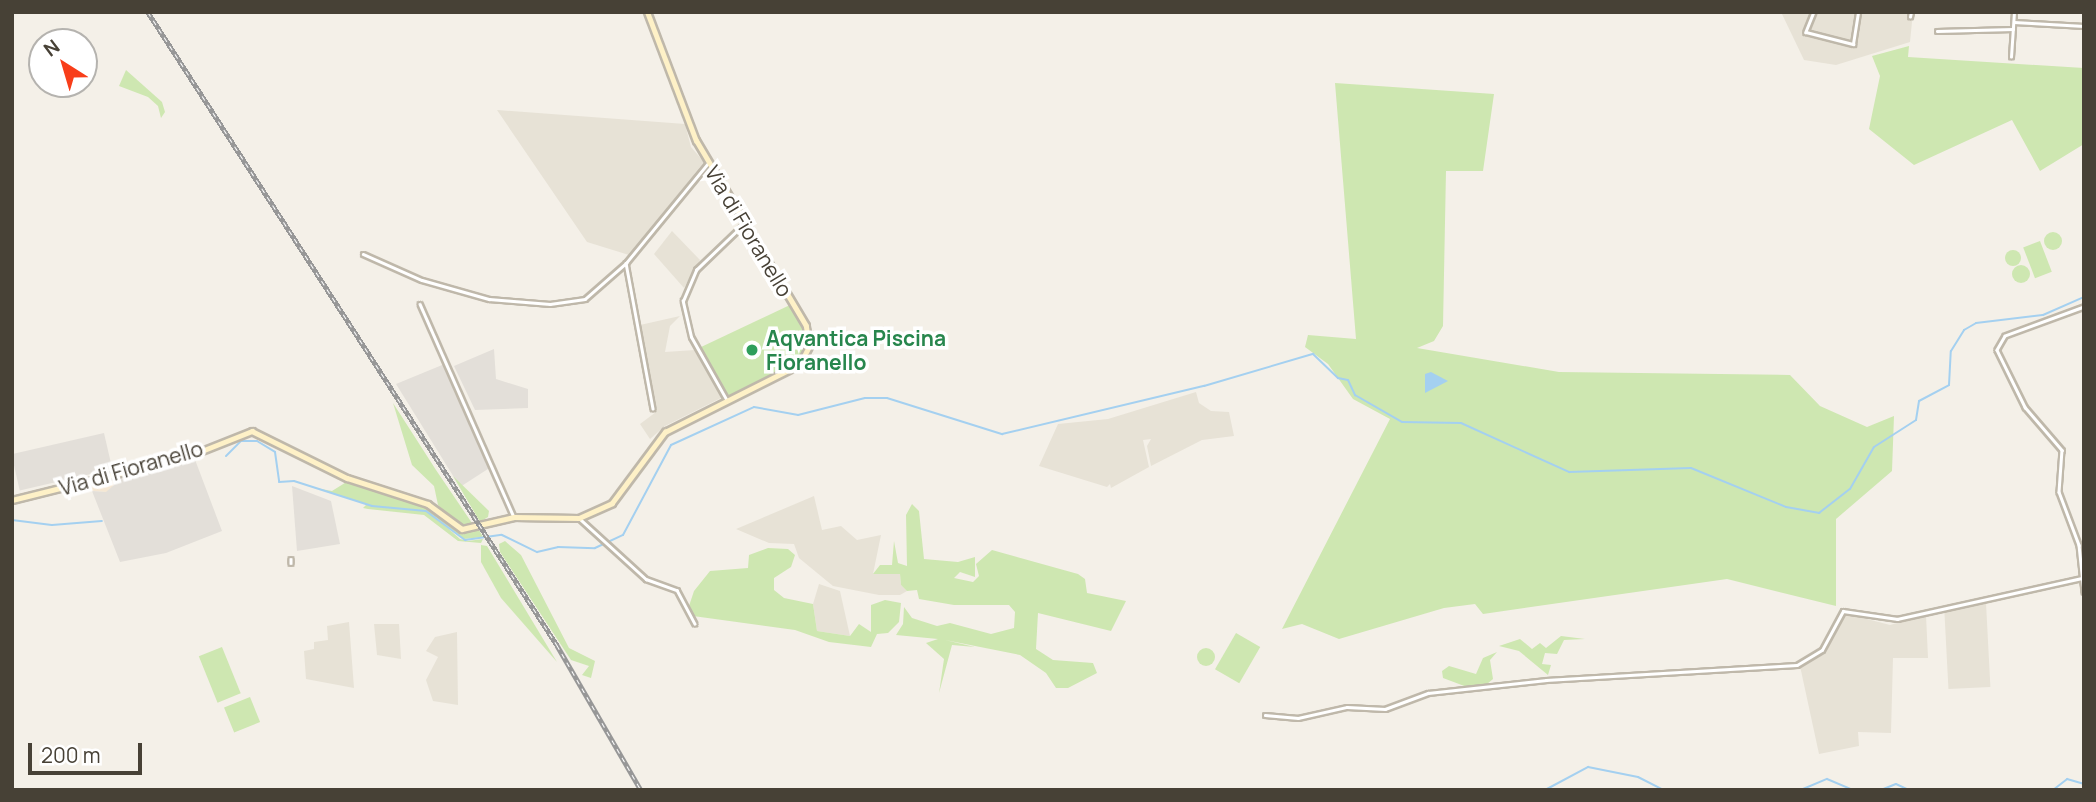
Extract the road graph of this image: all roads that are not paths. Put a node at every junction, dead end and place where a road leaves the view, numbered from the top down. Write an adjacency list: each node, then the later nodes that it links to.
1 (647, 12): 10 (street, Via di Fioranello)
2 (1814, 12): 3 (street)
3 (1858, 12)
4 (2014, 12): 5 (street)
5 (2014, 22): 6 (street); 7 (street)
6 (2084, 26)
7 (2013, 29): 8 (street); 9 (street)
8 (1937, 31)
9 (2011, 57)
10 (708, 163): 11 (street, Via di Fioranello); 13 (street)
11 (745, 223): 16 (street); 16 (street, Via di Fioranello)
12 (363, 254): 13 (street)
13 (626, 263): 17 (street)
14 (420, 304): 19 (street)
15 (2084, 307): 21 (street)
16 (727, 401): 20 (street, Via di Fioranello)
17 (653, 409)
18 (12, 500): 19 (street, Via di Fioranello)
19 (514, 517): 20 (street, Via di Fioranello)
20 (579, 518): 23 (street)
21 (2082, 578): 22 (street); 24 (street)
22 (2084, 592)
23 (695, 624)
24 (1265, 715)

